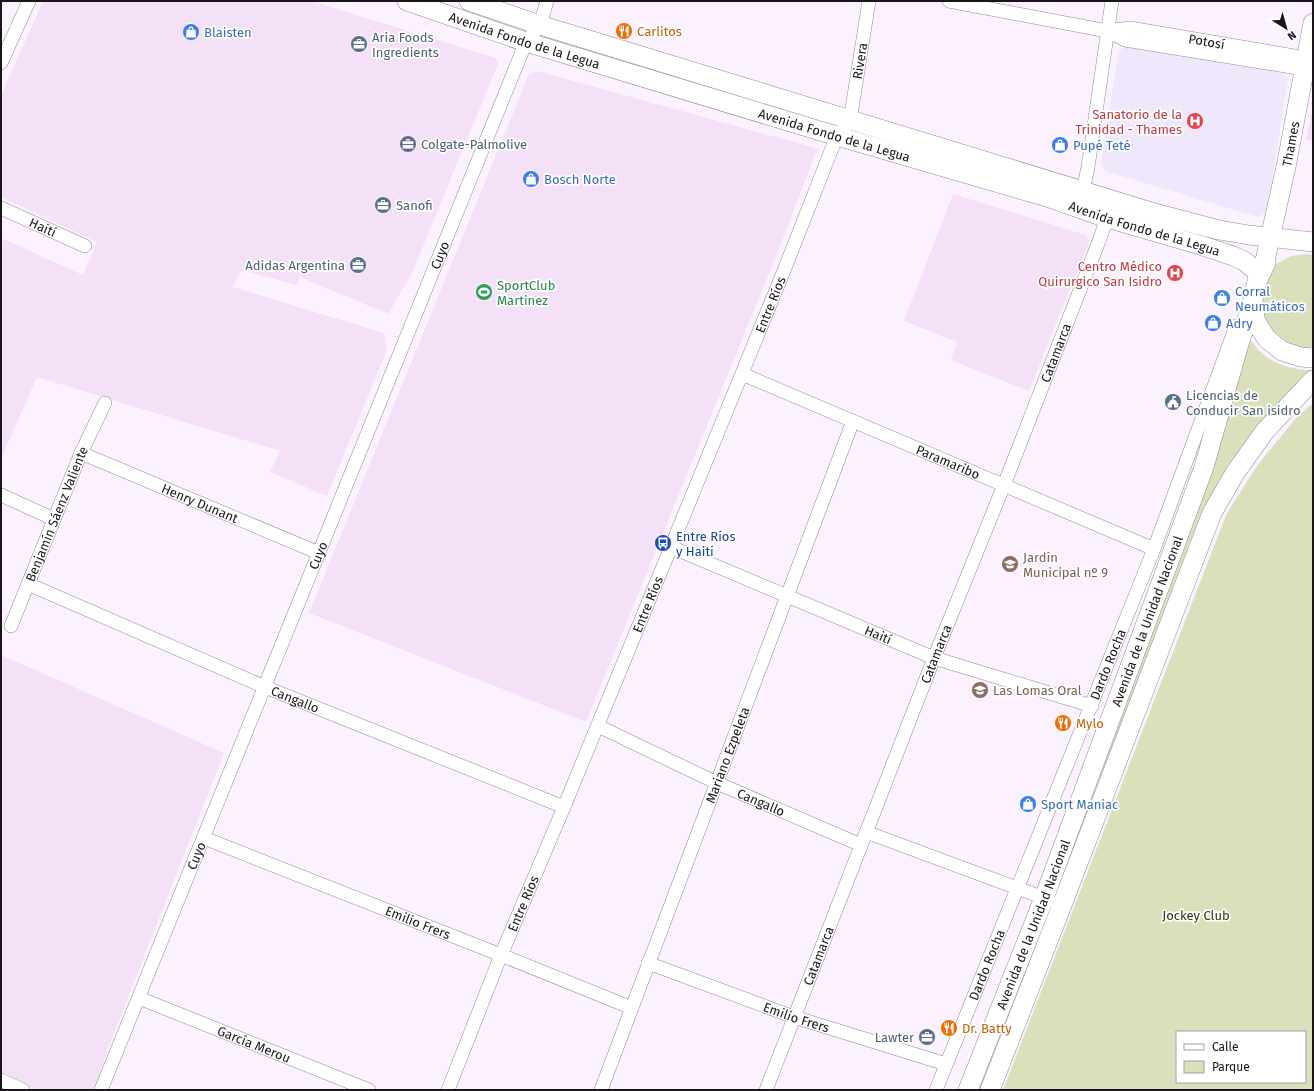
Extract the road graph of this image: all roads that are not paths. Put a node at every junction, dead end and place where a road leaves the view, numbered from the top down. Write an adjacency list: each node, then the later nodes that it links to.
1 (29, 1): 12 (street)
2 (407, 1): 11 (main road, Avenida Fondo de la Legua)
3 (469, 1): 9 (main road, Avenida Fondo de la Legua)
4 (547, 1): 9 (street)
5 (869, 1): 14 (street, Rivera)
6 (950, 1): 10 (street, Potosí)
7 (1112, 1): 10 (street)
8 (1313, 23): 13 (main road, Thames)
9 (540, 25): 11 (street, Cuyo); 14 (main road, Avenida Fondo de la Legua)
10 (1107, 31): 13 (street, Potosí); 16 (street)
11 (526, 42): 15 (main road, Avenida Fondo de la Legua); 35 (street, Cuyo)
12 (1, 63)
13 (1305, 64): 19 (main road, Thames)
14 (850, 121): 15 (street, Entre Ríos); 16 (main road, Avenida Fondo de la Legua)
15 (837, 136): 18 (main road, Avenida Fondo de la Legua); 25 (street, Entre Ríos)
16 (1083, 191): 18 (street); 19 (main road, Avenida Fondo de la Legua)
17 (1, 208): 21 (street, Haití)
18 (1107, 218): 22 (main road, Avenida Fondo de la Legua); 30 (street, Catamarca)
19 (1271, 237): 20 (main road, Avenida Fondo de la Legua); 22 (main road, Thames)
20 (1310, 242): 22 (main road)
21 (85, 246)
22 (1260, 273): 23 (main road, Avenida de la Unidad Nacional); 34 (street, Dardo Rocha)
23 (1252, 304): 24 (main road); 49 (main road, Avenida de la Unidad Nacional)
24 (1313, 358)
25 (742, 374): 28 (street, Paramaribo); 33 (street, Entre Ríos)
26 (1313, 380): 50 (main road, Avenida de la Unidad Nacional)
27 (105, 403): 29 (street, Benjamín Sáenz Valiente)
28 (854, 421): 30 (street, Paramaribo); 37 (street, Mariano Ezpeleta)
29 (81, 453): 32 (street, Benjamín Sáenz Valiente); 35 (street, Henry Dunant)
30 (1004, 485): 34 (street, Paramaribo); 39 (street, Catamarca)
31 (1, 495): 32 (street)
32 (54, 519): 36 (street, Benjamín Sáenz Valiente)
33 (671, 547): 37 (street, Haití); 42 (street, Entre Ríos)
34 (1154, 549): 41 (street, Dardo Rocha)
35 (319, 553): 40 (street, Cuyo)
36 (28, 584): 38 (street, Benjamín Sáenz Valiente); 40 (street, Cangallo)
37 (788, 596): 39 (street, Haití); 43 (street, Mariano Ezpeleta)
38 (11, 626)
39 (934, 658): 41 (street, Haití); 45 (street, Catamarca)
40 (265, 687): 44 (street, Cangallo); 46 (street, Cuyo)
41 (1092, 706): 48 (street, Dardo Rocha)
42 (598, 726): 43 (street, Cangallo); 44 (street, Entre Ríos)
43 (717, 783): 47 (street, Cangallo); 52 (street, Mariano Ezpeleta)
44 (564, 807): 51 (street, Entre Ríos)
45 (866, 832): 47 (street, Catamarca); 48 (street)
46 (204, 838): 51 (street, Emilio Frers); 53 (street, Cuyo)
47 (861, 845): 55 (street, Catamarca)
48 (1017, 889): 49 (street); 56 (street, Dardo Rocha)
49 (1044, 898): 50 (street); 65 (main road, Avenida de la Unidad Nacional)
50 (1062, 905): 66 (main road, Avenida de la Unidad Nacional)
51 (501, 955): 54 (street, Emilio Frers); 61 (street, Entre Ríos)
52 (648, 964): 54 (street, Mariano Ezpeleta); 55 (street, Emilio Frers)
53 (139, 998): 59 (street, Cuyo); 60 (street, García Merou)
54 (632, 1008): 62 (street, Mariano Ezpeleta)
55 (794, 1017): 56 (street, Emilio Frers); 63 (street, Catamarca)
56 (946, 1064): 64 (street, Dardo Rocha)
57 (1, 1080): 58 (street)
58 (23, 1090)
59 (101, 1090)
60 (369, 1090)
61 (449, 1090)
62 (601, 1090)
63 (766, 1090)
64 (936, 1090)
65 (968, 1090)
66 (990, 1090)

